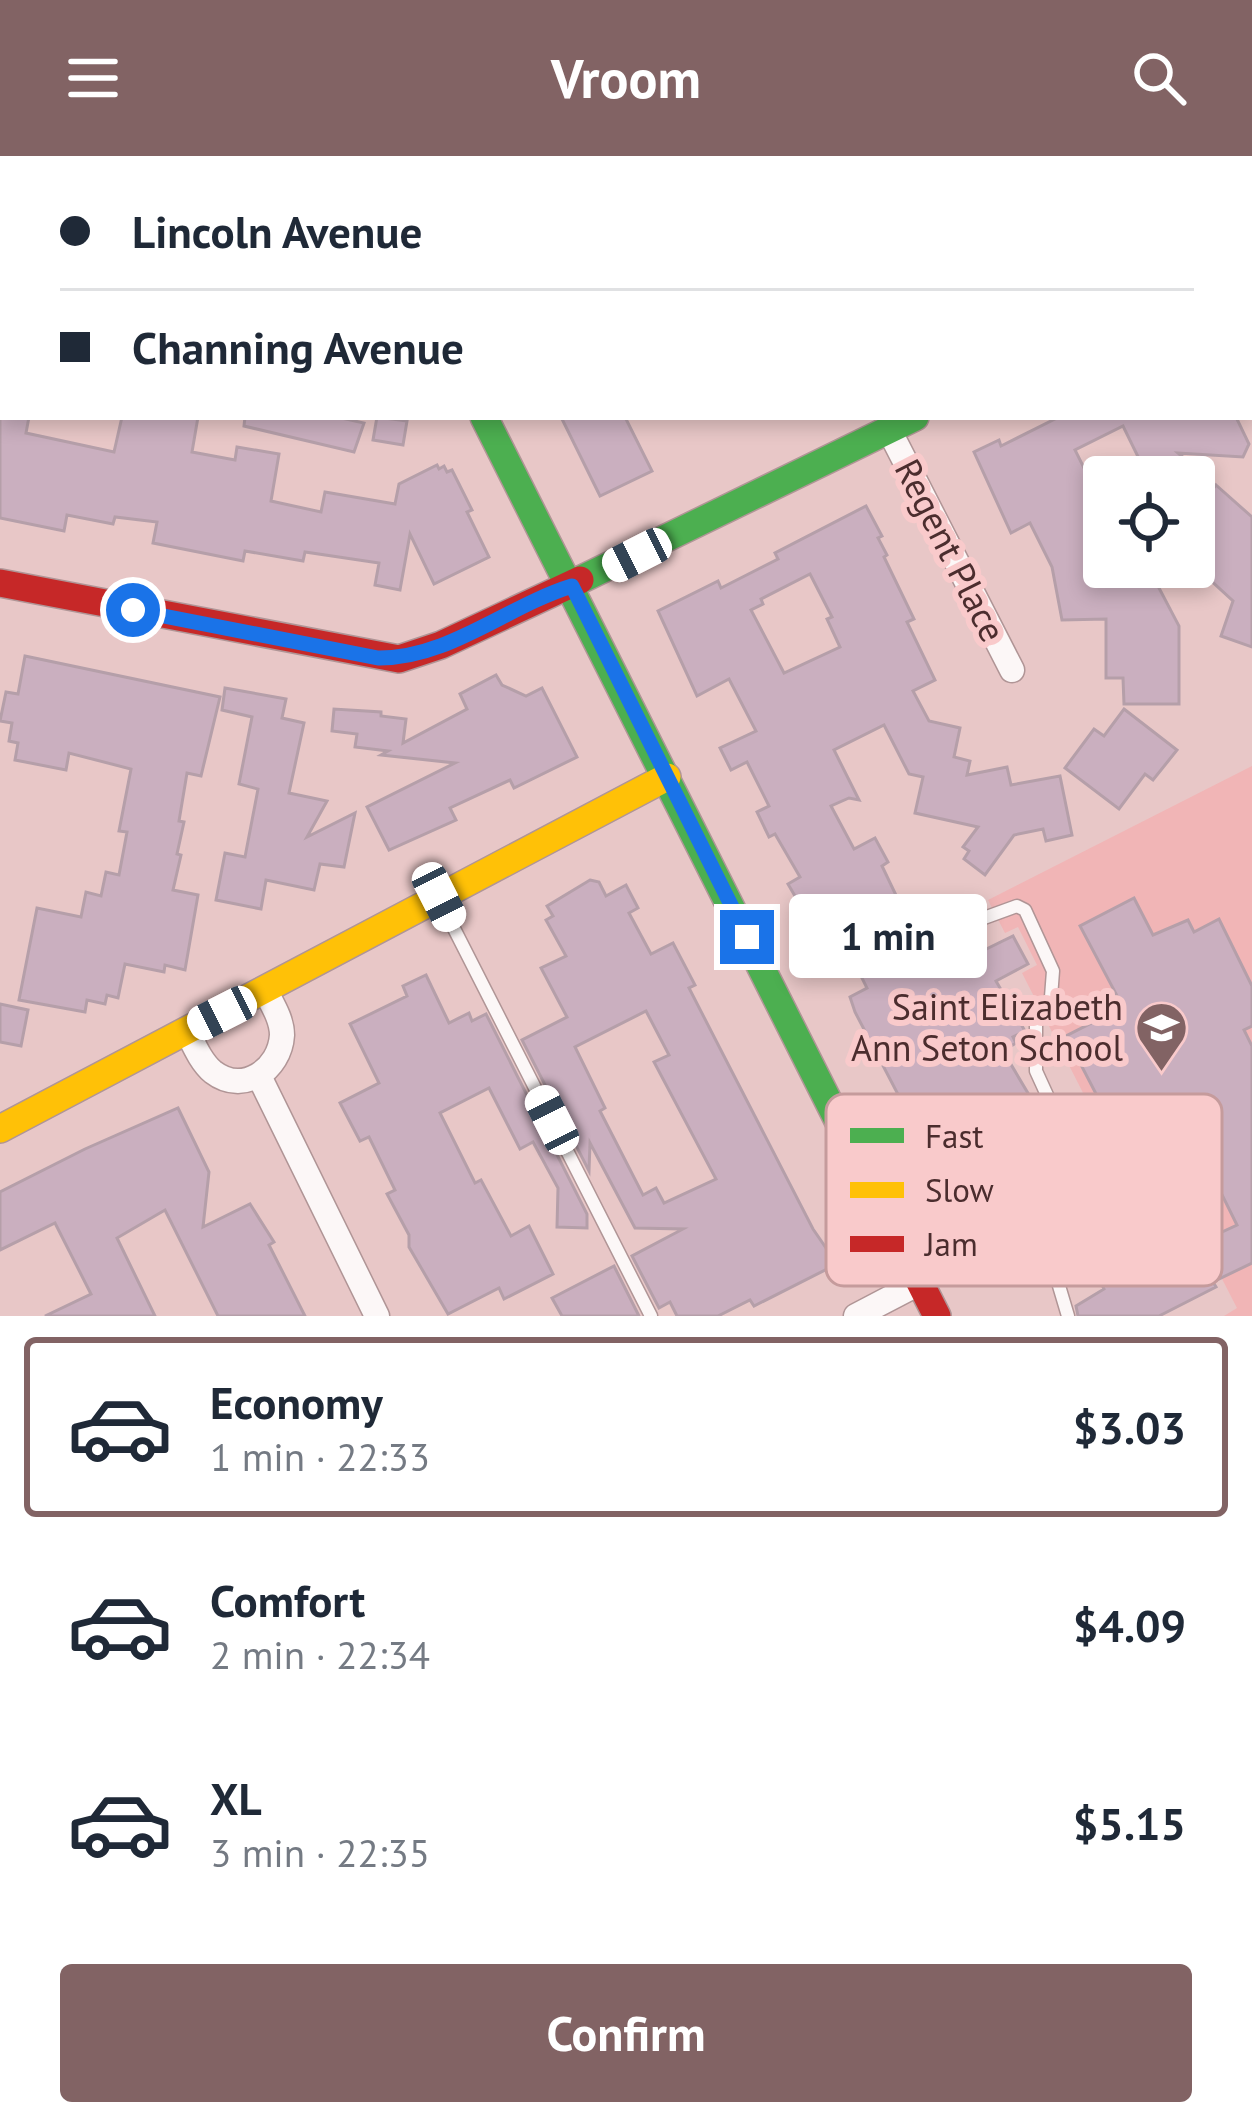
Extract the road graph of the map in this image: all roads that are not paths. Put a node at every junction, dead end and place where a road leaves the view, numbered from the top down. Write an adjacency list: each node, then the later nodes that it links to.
1 (486, 420): 4 (street)
2 (907, 420): 4 (street); 5 (street, Regent Place)
3 (0, 583): 4 (street)
4 (572, 586): 6 (street)
5 (1012, 670)
6 (667, 777): 7 (street); 12 (street)
7 (439, 897): 9 (street); 19 (lane)
8 (962, 926): 13 (lane)
9 (265, 990): 10 (street); 11 (street)
10 (187, 1031): 11 (street); 14 (street)
11 (259, 1076): 18 (street)
12 (826, 1094)
13 (1047, 1094)
14 (0, 1130)
15 (893, 1286): 20 (street)
16 (922, 1286): 21 (street)
17 (1059, 1286): 22 (lane)
18 (377, 1316)
19 (651, 1316)
20 (856, 1316)
21 (937, 1316)
22 (1068, 1316)

